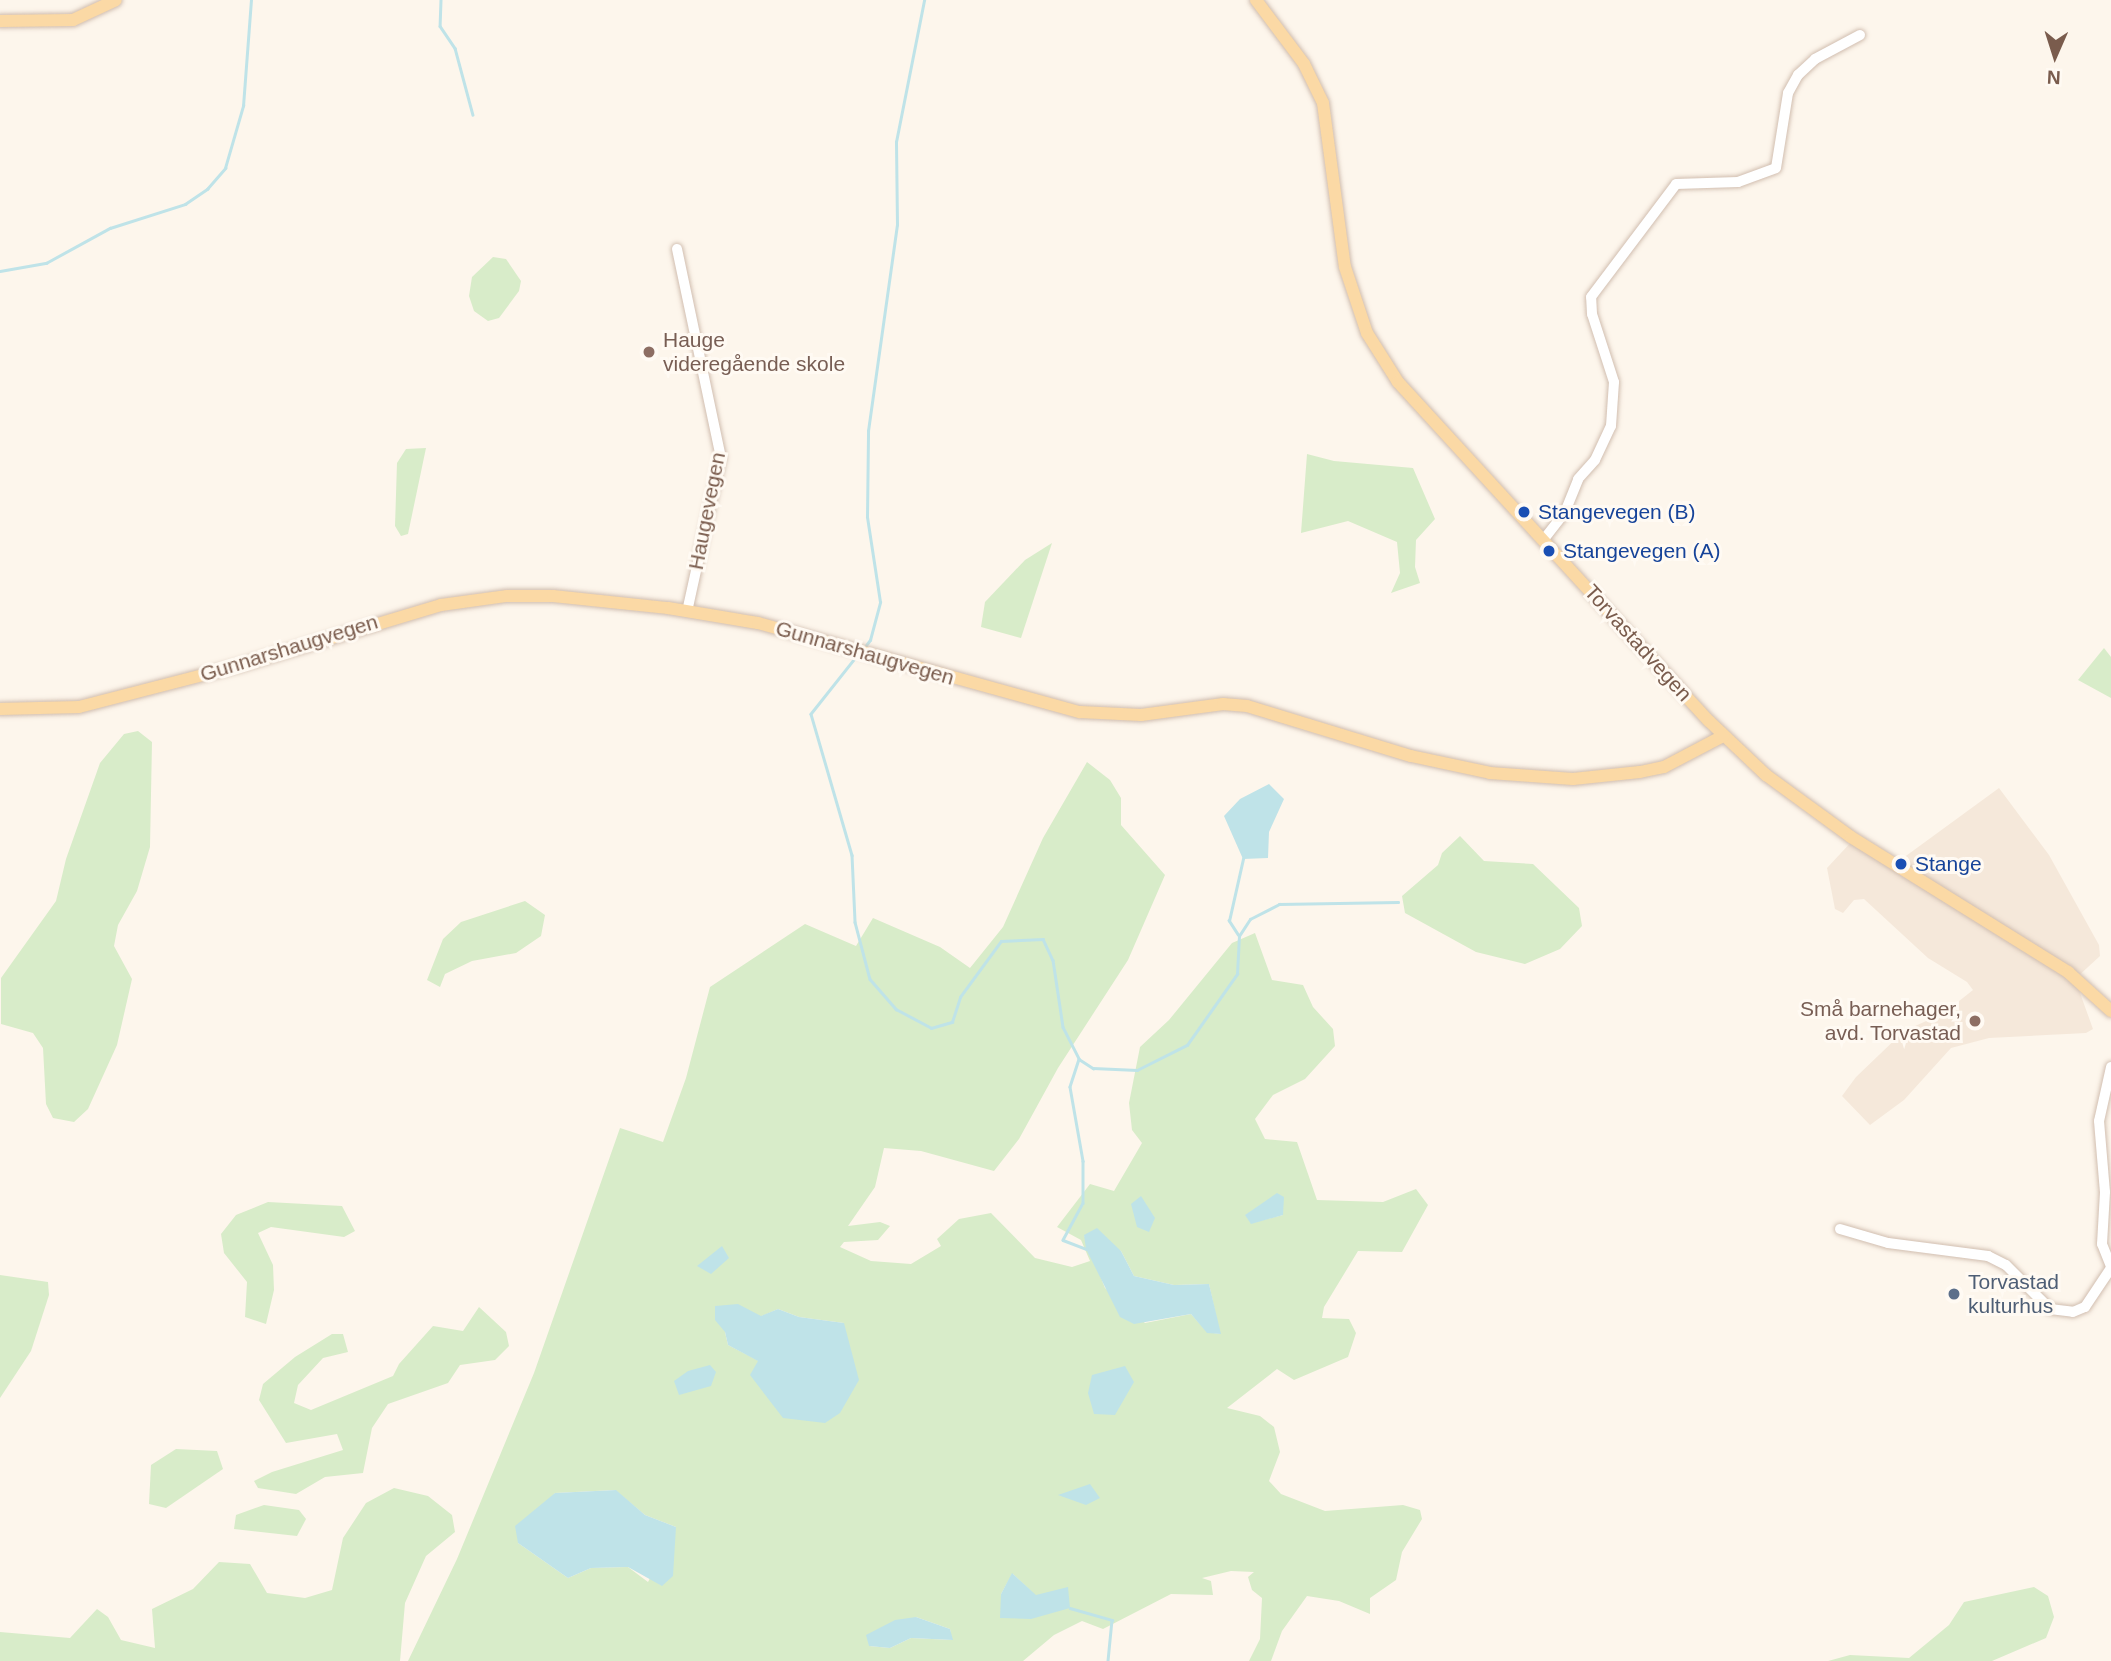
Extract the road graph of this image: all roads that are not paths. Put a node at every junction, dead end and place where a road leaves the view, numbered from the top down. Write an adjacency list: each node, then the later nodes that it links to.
1 (116, 0): 3 (main road)
2 (1256, 0): 6 (main road, Torvastadvegen)
3 (0, 21)
4 (1860, 35): 6 (street)
5 (677, 249): 7 (street, Haugevegen)
6 (1544, 539): 9 (main road, Torvastadvegen)
7 (687, 611): 8 (main road, Gunnarshaugvegen); 9 (main road, Gunnarshaugvegen)
8 (0, 709)
9 (1723, 736): 10 (main road, Torvastadvegen)
10 (2111, 1012)
11 (2111, 1066): 13 (street)
12 (1840, 1229): 13 (street)
13 (2111, 1267)

